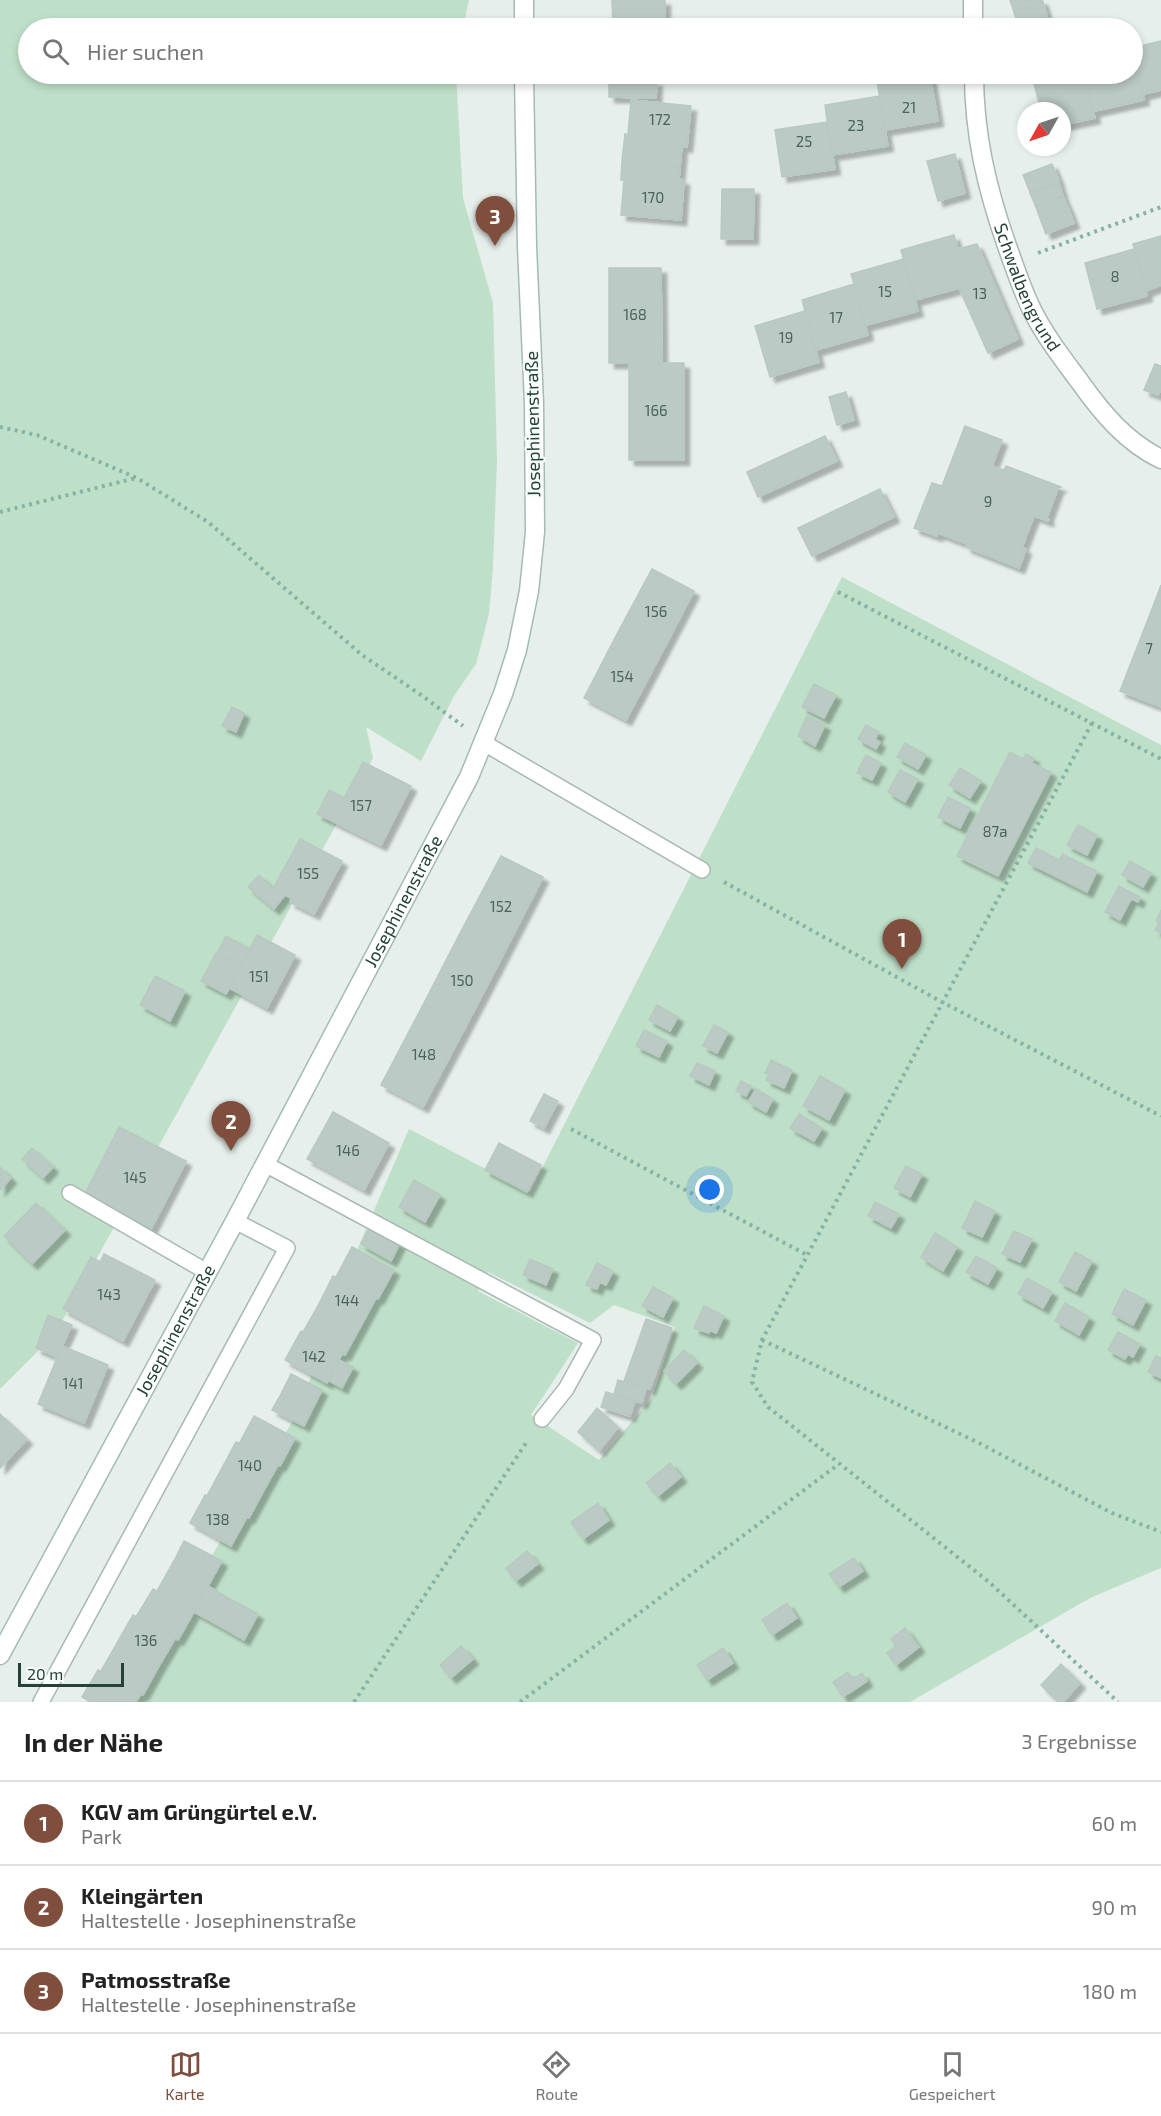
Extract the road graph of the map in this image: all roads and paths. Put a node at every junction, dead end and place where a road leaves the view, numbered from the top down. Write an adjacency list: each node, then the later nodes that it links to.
1 (524, 0): 3 (street)
2 (973, 0): 4 (street)
3 (524, 18)
4 (973, 18)
5 (524, 84): 15 (street, Josephinenstraße)
6 (974, 84): 8 (street, Schwalbengrund)
7 (1161, 207): 8 (path)
8 (1013, 262): 10 (street, Schwalbengrund)
9 (0, 427): 11 (path)
10 (1161, 459)
11 (137, 478): 12 (path); 15 (path)
12 (0, 512)
13 (838, 592): 14 (path)
14 (1092, 723): 16 (path); 18 (path)
15 (484, 743): 17 (lane); 21 (street, Josephinenstraße)
16 (1161, 759)
17 (702, 870): 18 (path)
18 (942, 1002): 19 (path); 24 (path)
19 (1161, 1116)
20 (571, 1129): 24 (path)
21 (265, 1164): 23 (street, Josephinenstraße); 27 (lane)
22 (70, 1193): 25 (lane)
23 (235, 1221): 25 (street, Josephinenstraße); 31 (lane)
24 (807, 1256): 26 (path)
25 (207, 1272): 30 (street, Josephinenstraße)
26 (762, 1340): 28 (path); 29 (path)
27 (542, 1419): 32 (path)
28 (840, 1464): 33 (path); 34 (path)
29 (1161, 1532)
30 (0, 1655)
31 (41, 1702)
32 (354, 1702)
33 (520, 1702)
34 (1118, 1702)

